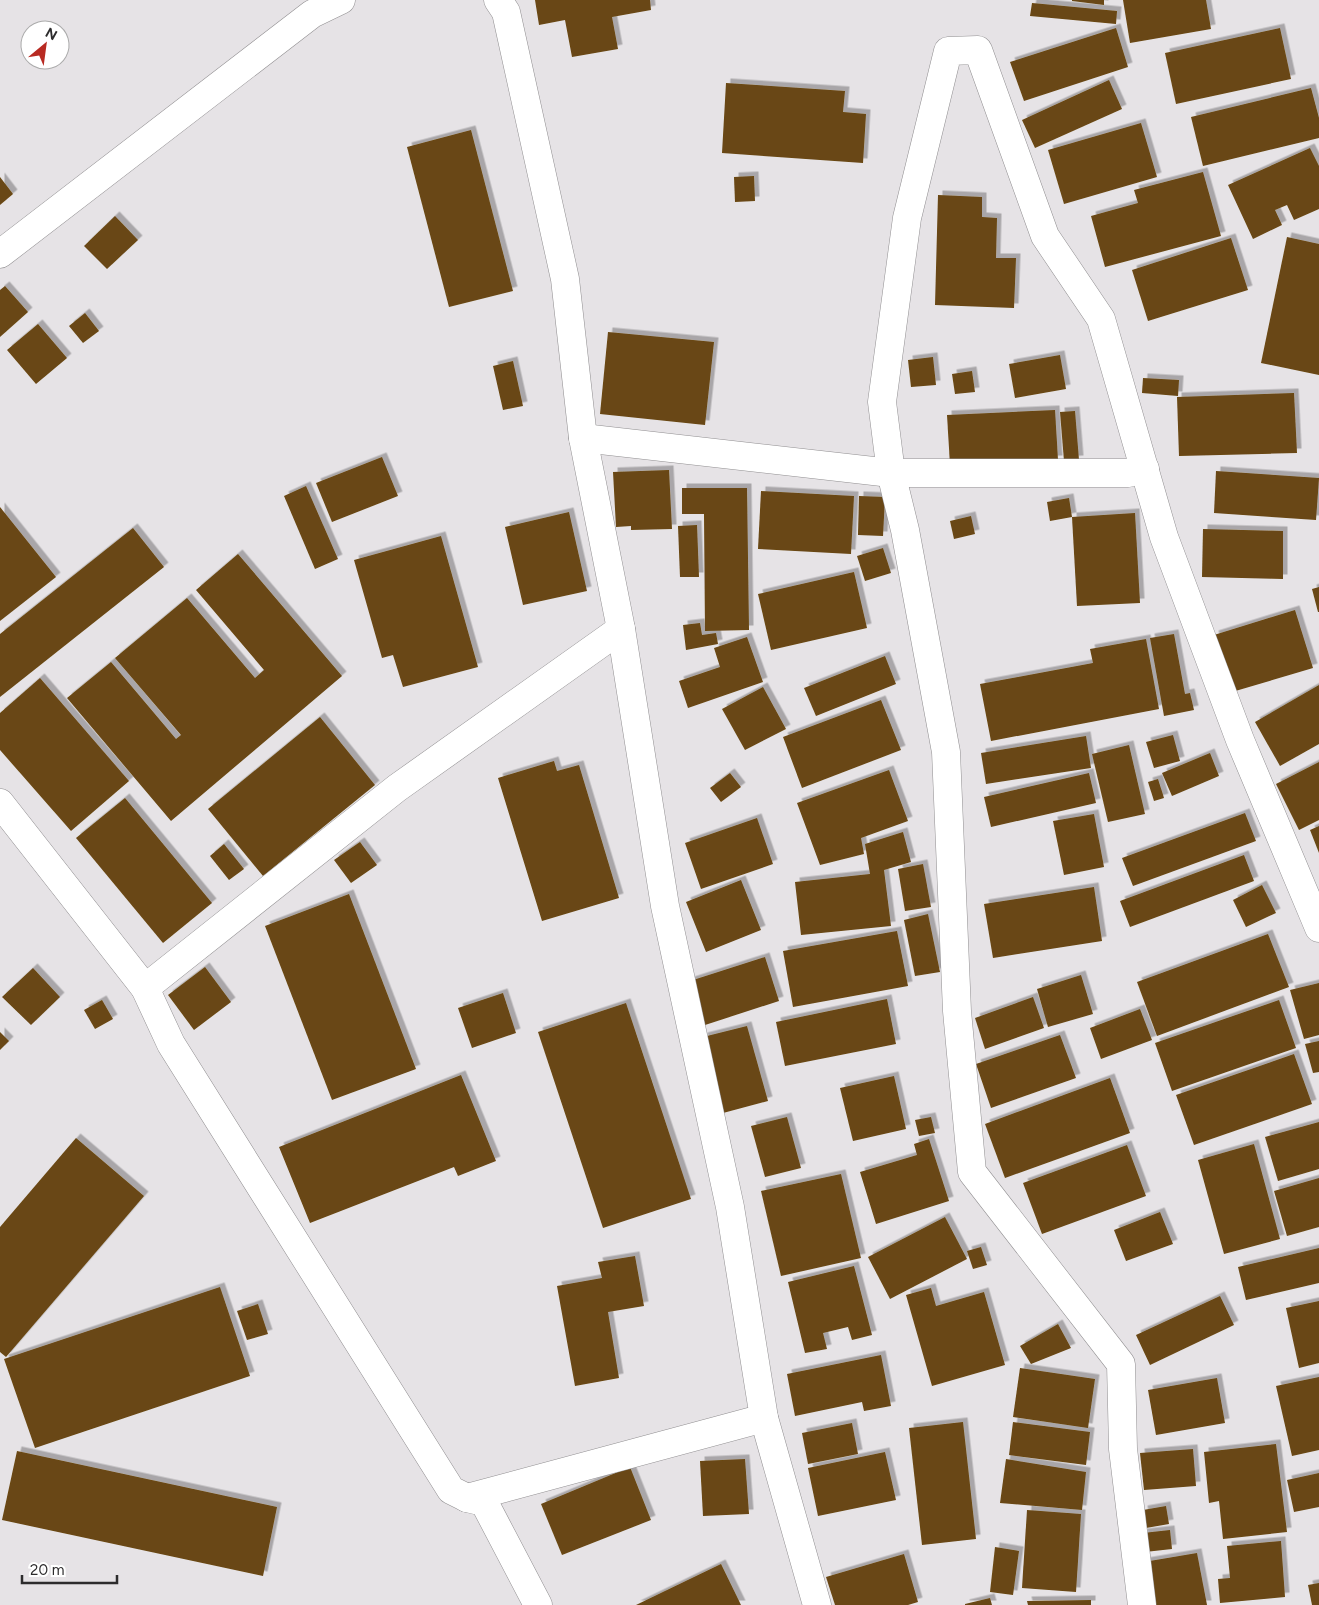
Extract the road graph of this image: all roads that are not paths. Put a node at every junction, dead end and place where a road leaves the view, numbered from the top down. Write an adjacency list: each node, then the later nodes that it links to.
1 (340, 0): 3 (street)
2 (498, 0): 4 (street)
3 (0, 254)
4 (583, 438): 6 (street); 7 (street)
5 (1145, 470): 6 (street); 6 (street); 9 (street)
6 (891, 473): 15 (street)
7 (621, 629): 10 (street); 11 (street)
8 (0, 803): 10 (street)
9 (1319, 928)
10 (146, 988): 12 (street)
11 (764, 1418): 12 (street); 14 (street)
12 (467, 1498): 13 (street)
13 (538, 1605)
14 (817, 1605)
15 (1142, 1605)

